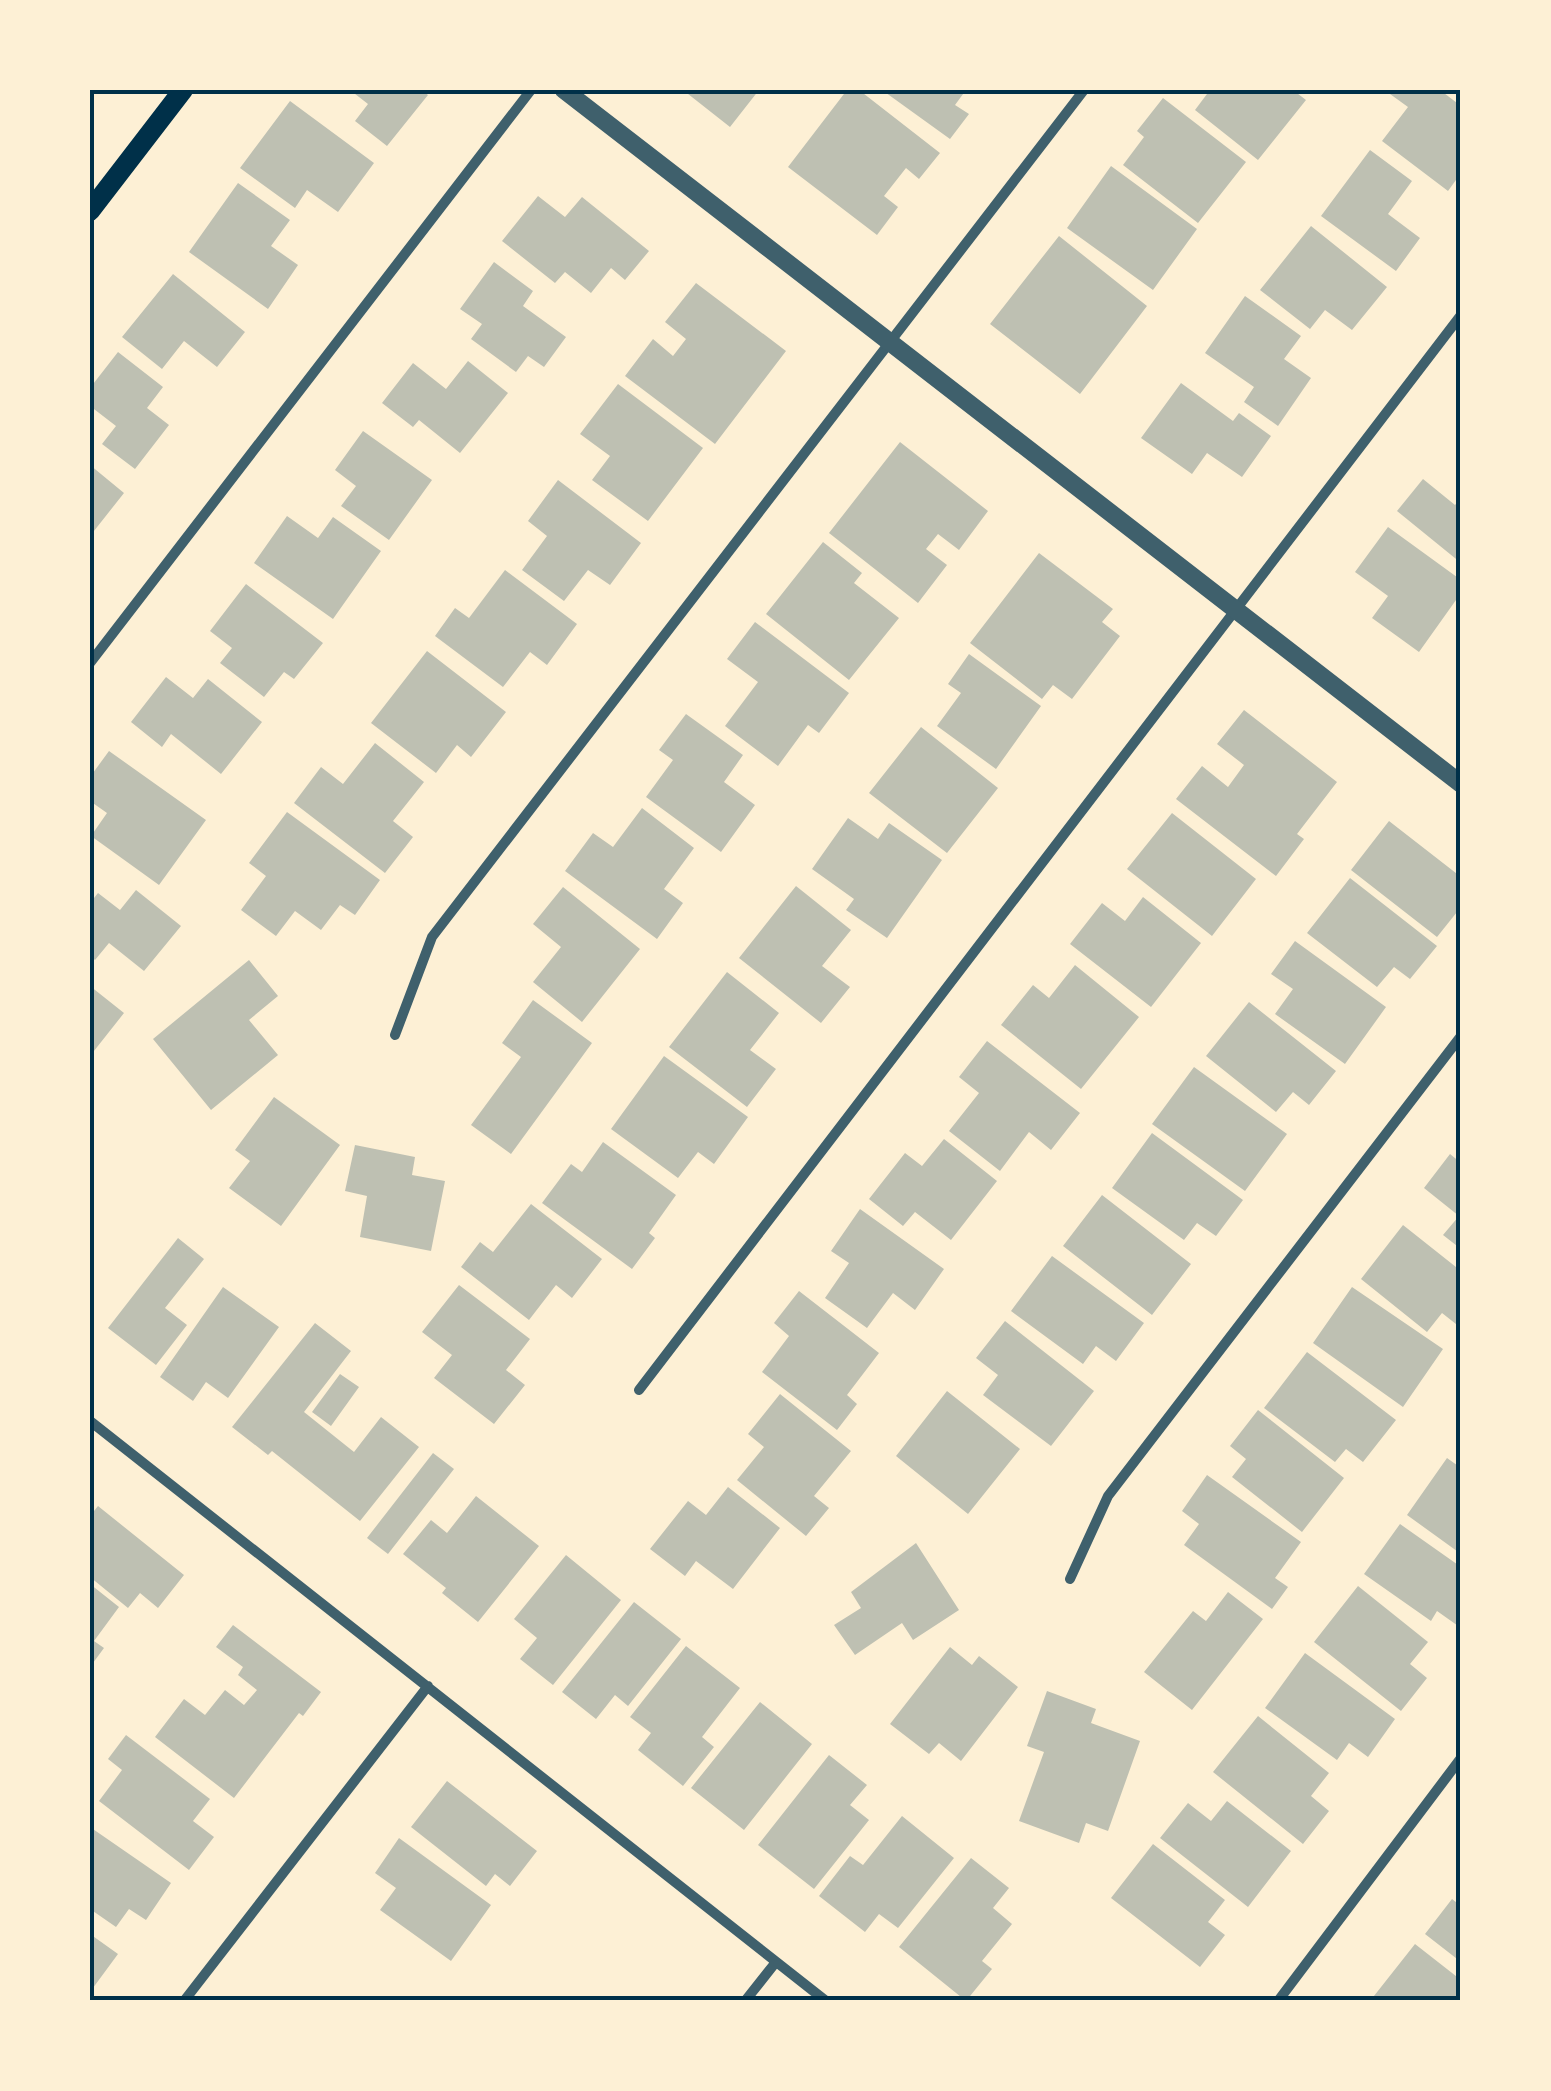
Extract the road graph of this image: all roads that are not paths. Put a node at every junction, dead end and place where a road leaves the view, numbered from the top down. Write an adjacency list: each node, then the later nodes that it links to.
1 (182, 90): 5 (main road)
2 (531, 90): 9 (street)
3 (564, 90): 7 (street)
4 (1084, 90): 7 (street)
5 (90, 210)
6 (1461, 315): 8 (street)
7 (889, 343): 8 (street); 11 (street)
8 (1234, 610): 10 (street); 13 (street)
9 (90, 663)
10 (1461, 784)
11 (395, 1035)
12 (1461, 1036): 15 (street)
13 (639, 1390)
14 (90, 1420): 16 (street)
15 (1070, 1579)
16 (428, 1686): 18 (street); 19 (street)
17 (1461, 1758): 22 (street)
18 (776, 1962): 20 (street); 21 (street)
19 (184, 2001)
20 (745, 2001)
21 (826, 2001)
22 (1278, 2001)

